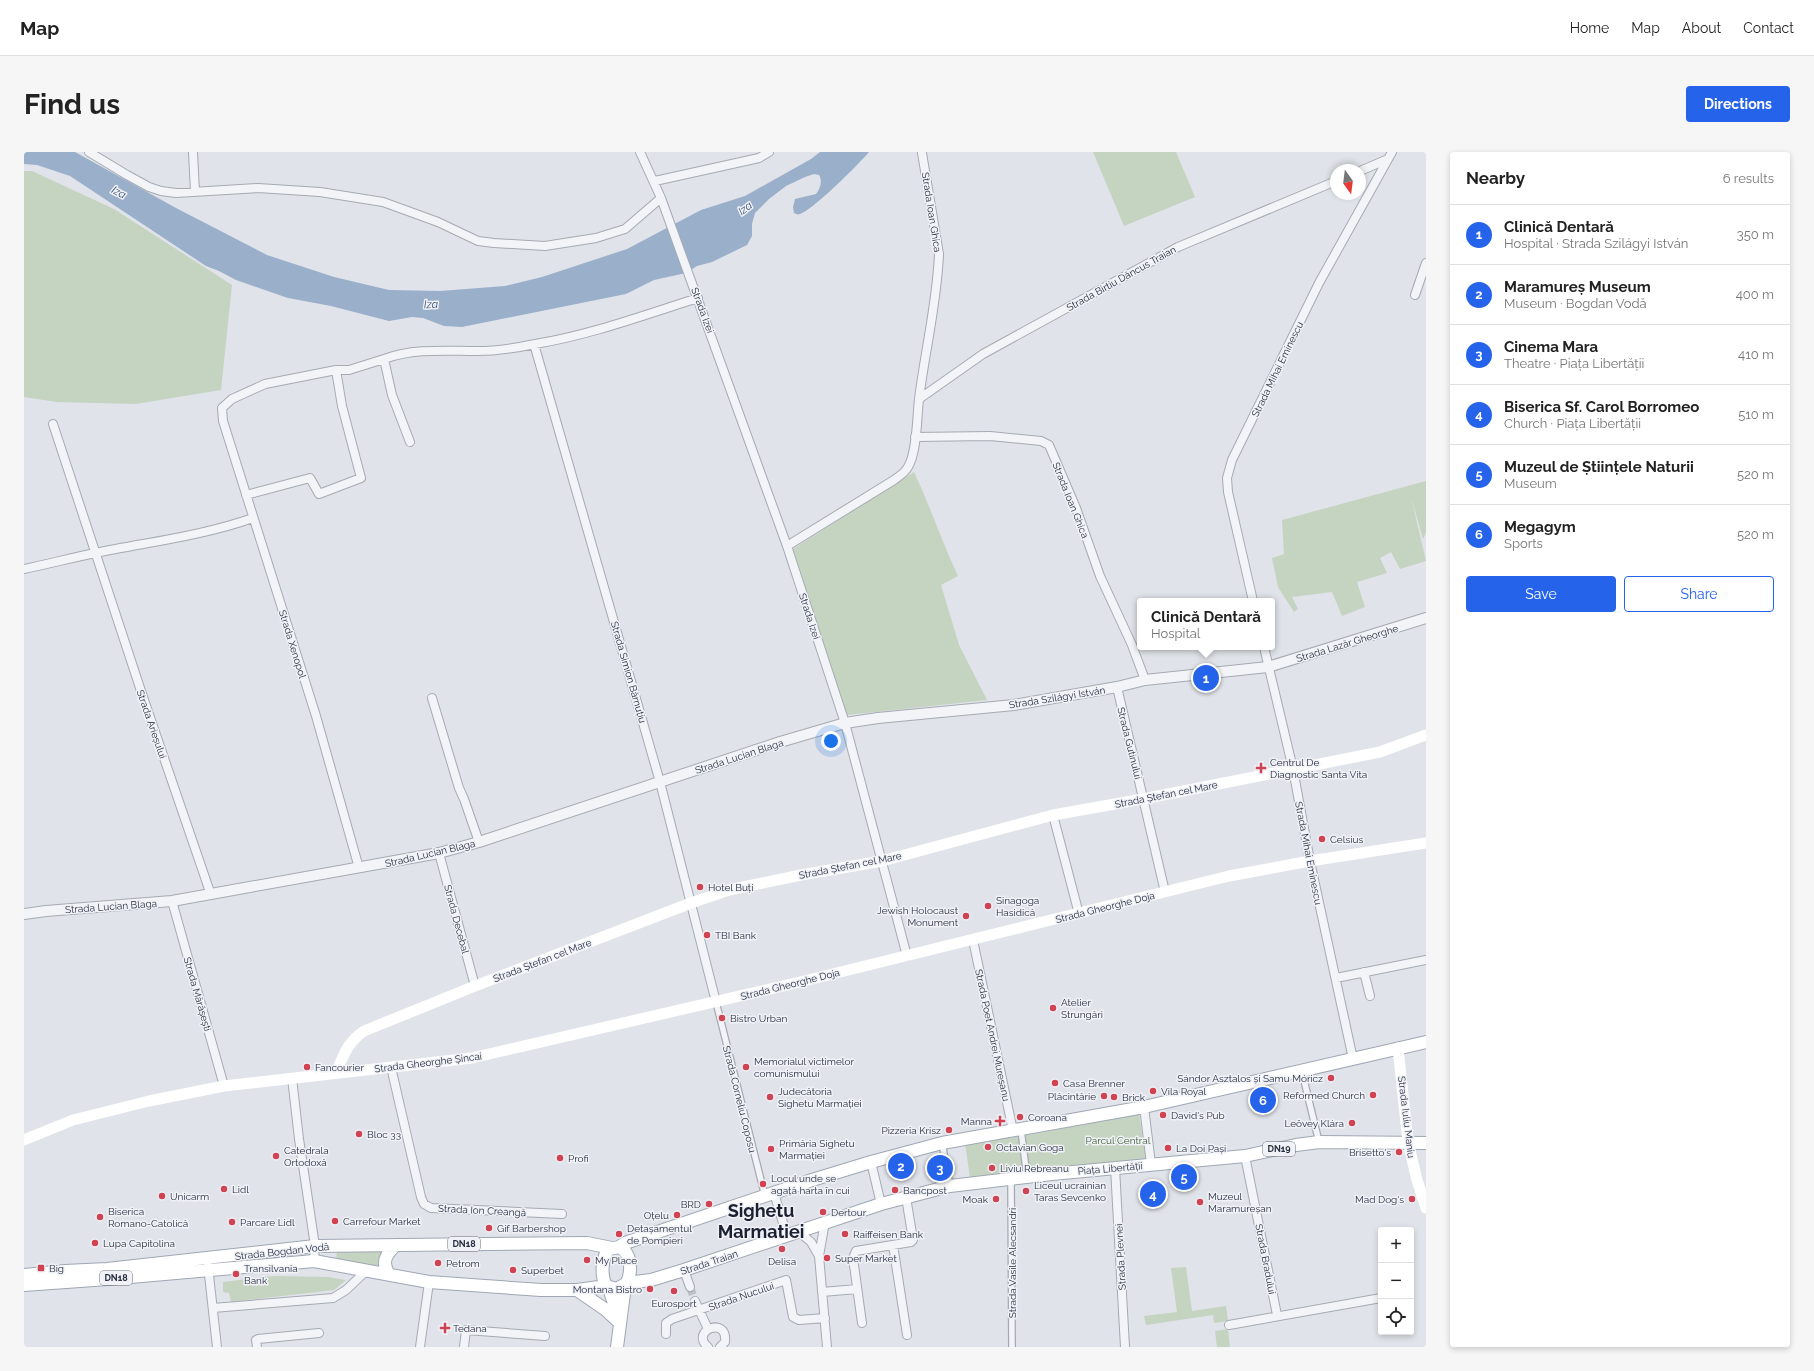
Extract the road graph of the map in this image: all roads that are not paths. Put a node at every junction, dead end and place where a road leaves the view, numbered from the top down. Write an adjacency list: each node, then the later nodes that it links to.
1 (89, 152): 10 (street)
2 (193, 152): 10 (street)
3 (640, 152): 8 (street, Strada Izei)
4 (769, 152): 8 (street)
5 (922, 153): 18 (street, Strada Ioan Ghica)
6 (1390, 155): 7 (street); 27 (street, Strada Mihai Eminescu)
7 (1366, 168)
8 (654, 181): 11 (street, Strada Izei)
9 (1330, 184): 18 (street, Strada Birtiu Dăncus Traian)
10 (195, 192): 11 (street)
11 (661, 198): 14 (street, Strada Izei)
12 (1426, 263): 13 (street)
13 (1415, 294)
14 (698, 298): 15 (street); 24 (street, Strada Izei)
15 (534, 344): 16 (street); 37 (street, Strada Simion Bărnuțiu)
16 (384, 359): 17 (street); 21 (street)
17 (336, 370): 22 (street, Strada Xenopol); 22 (street)
18 (919, 399): 20 (street, Strada Ioan Ghica)
19 (53, 424): 25 (street, Strada Arieșului)
20 (915, 437): 24 (street, Strada Ioan Ghica); 31 (street, Strada Ioan Ghica)
21 (410, 442)
22 (246, 495): 23 (street, Strada Xenopol)
23 (253, 518): 25 (street); 45 (street, Strada Xenopol)
24 (787, 546): 34 (street, Strada Izei)
25 (96, 553): 26 (street); 47 (street, Strada Arieșului)
26 (24, 569)
27 (1253, 598)
28 (1426, 618): 30 (street, Strada Lazăr Gheorghe)
29 (1265, 650): 30 (street, Strada Mihai Eminescu)
30 (1268, 667): 31 (street, Strada Szilágyi István); 36 (street, Strada Mihai Eminescu)
31 (1145, 680): 32 (street, Strada Szilágyi István)
32 (1117, 687): 34 (street, Strada Szilágyi István); 38 (street, Strada Gutinului)
33 (432, 698): 40 (street)
34 (845, 723): 37 (street, Strada Lucian Blaga); 44 (street, Strada Izei)
35 (1426, 735): 36 (main road, Strada Ștefan cel Mare)
36 (1293, 770): 38 (main road, Strada Ștefan cel Mare); 43 (street, Strada Mihai Eminescu)
37 (660, 782): 40 (street, Strada Lucian Blaga); 49 (street, Strada Simion Bărnuțiu)
38 (1143, 799): 39 (main road, Strada Ștefan cel Mare); 46 (street, Strada Gutinului)
39 (1053, 815): 44 (main road, Strada Ștefan cel Mare); 51 (street)
40 (479, 842): 42 (street, Strada Lucian Blaga)
41 (1426, 843): 43 (main road, Strada Gheorghe Doja)
42 (439, 853): 45 (street, Strada Lucian Blaga); 57 (street, Strada Decebal)
43 (1310, 860): 46 (main road, Strada Gheorghe Doja); 56 (street, Strada Mihai Eminescu)
44 (882, 861): 49 (main road, Strada Ștefan cel Mare); 53 (street, Strada Izei)
45 (359, 868): 47 (street, Strada Lucian Blaga)
46 (1165, 892): 51 (main road, Strada Gheorghe Doja)
47 (211, 895): 48 (street, Strada Lucian Blaga)
48 (172, 901): 50 (street, Strada Lucian Blaga); 67 (street, Strada Mărășești)
49 (691, 903): 57 (main road, Strada Ștefan cel Mare); 59 (street, Strada Simion Bărnuțiu)
50 (24, 914)
51 (1079, 914): 52 (main road, Strada Gheorghe Doja)
52 (973, 940): 53 (main road, Strada Gheorghe Doja); 69 (street, Strada Poet Andrei Mureșanu)
53 (907, 956): 59 (main road, Strada Gheorghe Doja)
54 (1426, 960): 55 (street)
55 (1364, 972): 56 (street); 58 (street)
56 (1336, 978): 62 (street, Strada Mihai Eminescu)
57 (475, 986): 65 (main road, Strada Ștefan cel Mare)
58 (1370, 996)
59 (716, 1002): 63 (main road, Strada Gheorghe Șincai); 82 (street, Strada Corneliu Coposu)
60 (1426, 1042): 61 (main road)
61 (1398, 1048): 62 (main road); 72 (main road, Strada Iuliu Maniu)
62 (1353, 1059): 64 (main road)
63 (391, 1067): 65 (main road, Strada Gheorghe Șincai); 86 (street, Strada Ion Creangă)
64 (1302, 1072): 68 (main road); 71 (street)
65 (336, 1073): 66 (main road, Strada Gheorghe Șincai)
66 (292, 1078): 67 (main road, Strada Gheorghe Șincai); 91 (street)
67 (224, 1086): 70 (main road, Strada Gheorghe Șincai)
68 (1144, 1107): 69 (main road); 77 (street, Piața Libertății)
69 (1017, 1130): 73 (main road); 79 (street)
70 (24, 1140)
71 (1319, 1142): 72 (main road, DN19); 75 (main road, DN19)
72 (1408, 1142): 74 (main road, DN19); 85 (main road, Strada Iuliu Maniu)
73 (942, 1143): 76 (main road); 81 (street)
74 (1426, 1143)
75 (1245, 1156): 77 (main road, DN19); 113 (street, Strada Bradului)
76 (871, 1162): 82 (main road); 84 (street)
77 (1151, 1164): 78 (main road, Piața Libertății / DN19)
78 (1115, 1168): 79 (main road, Piața Libertății / DN19); 132 (street, Strada Plevnei)
79 (1027, 1177): 80 (main road, Piața Libertății / DN19)
80 (1011, 1178): 81 (main road, Piața Libertății / DN19); 131 (street, Strada Vasile Alecsandri)
81 (950, 1186): 83 (main road, Piața Libertății / DN19)
82 (769, 1195): 89 (street); 93 (main road)
83 (906, 1197): 84 (main road, Piața Libertății / DN19); 90 (street)
84 (881, 1204): 87 (main road, Strada Traian / DN19)
85 (1426, 1208)
86 (562, 1214)
87 (825, 1222): 88 (main road, Strada Traian / DN19); 94 (street)
88 (799, 1232): 89 (main road, Strada Traian / DN19); 94 (street)
89 (787, 1236): 98 (main road, Strada Traian / DN19)
90 (893, 1245): 106 (street); 121 (street)
91 (315, 1246): 92 (main road, Strada Bogdan Vodă / DN18); 95 (street); 96 (main road, Strada Bogdan Vodă / DN18)
92 (395, 1246): 93 (main road, Strada Bogdan Vodă / DN18); 99 (main road)
93 (615, 1247): 102 (main road); 104 (main road)
94 (820, 1256): 108 (street)
95 (314, 1260): 96 (main road, Strada Bogdan Vodă / DN18); 97 (main road, Strada Bogdan Vodă / DN18)
96 (208, 1264): 100 (main road, Strada Bogdan Vodă / DN18); 103 (main road, Strada Bogdan Vodă / DN18); 111 (street)
97 (367, 1270): 99 (main road, Strada Bogdan Vodă / DN18); 111 (street)
98 (684, 1270): 102 (main road, Strada Traian / DN19); 105 (street)
99 (389, 1274): 101 (main road, Strada Bogdan Vodă / DN18)
100 (24, 1275)
101 (429, 1282): 107 (main road, DN18); 125 (street)
102 (626, 1284): 104 (main road); 115 (main road)
103 (24, 1285)
104 (608, 1287): 107 (main road, DN18); 115 (main road)
105 (690, 1287)
106 (857, 1289): 108 (street); 116 (street)
107 (577, 1290): 115 (main road)
108 (822, 1292): 114 (street)
109 (1378, 1298): 113 (street)
110 (695, 1302): 112 (street, Strada Nucului)
111 (213, 1308): 123 (street)
112 (698, 1310): 114 (street, Strada Nucului); 118 (street, Strada Nucului); 120 (street, Strada Nucului)
113 (1277, 1315): 117 (street)
114 (825, 1318): 130 (street)
115 (620, 1323): 127 (main road)
116 (862, 1323)
117 (1229, 1324)
118 (708, 1329): 128 (street, Strada Nucului); 129 (street, Strada Nucului)
119 (319, 1332): 124 (street)
120 (666, 1334)
121 (907, 1335)
122 (545, 1336): 126 (street)
123 (217, 1347)
124 (257, 1347)
125 (420, 1347)
126 (464, 1347)
127 (617, 1347)
128 (708, 1347)
129 (720, 1347)
130 (827, 1347)
131 (1012, 1347)
132 (1125, 1347)

